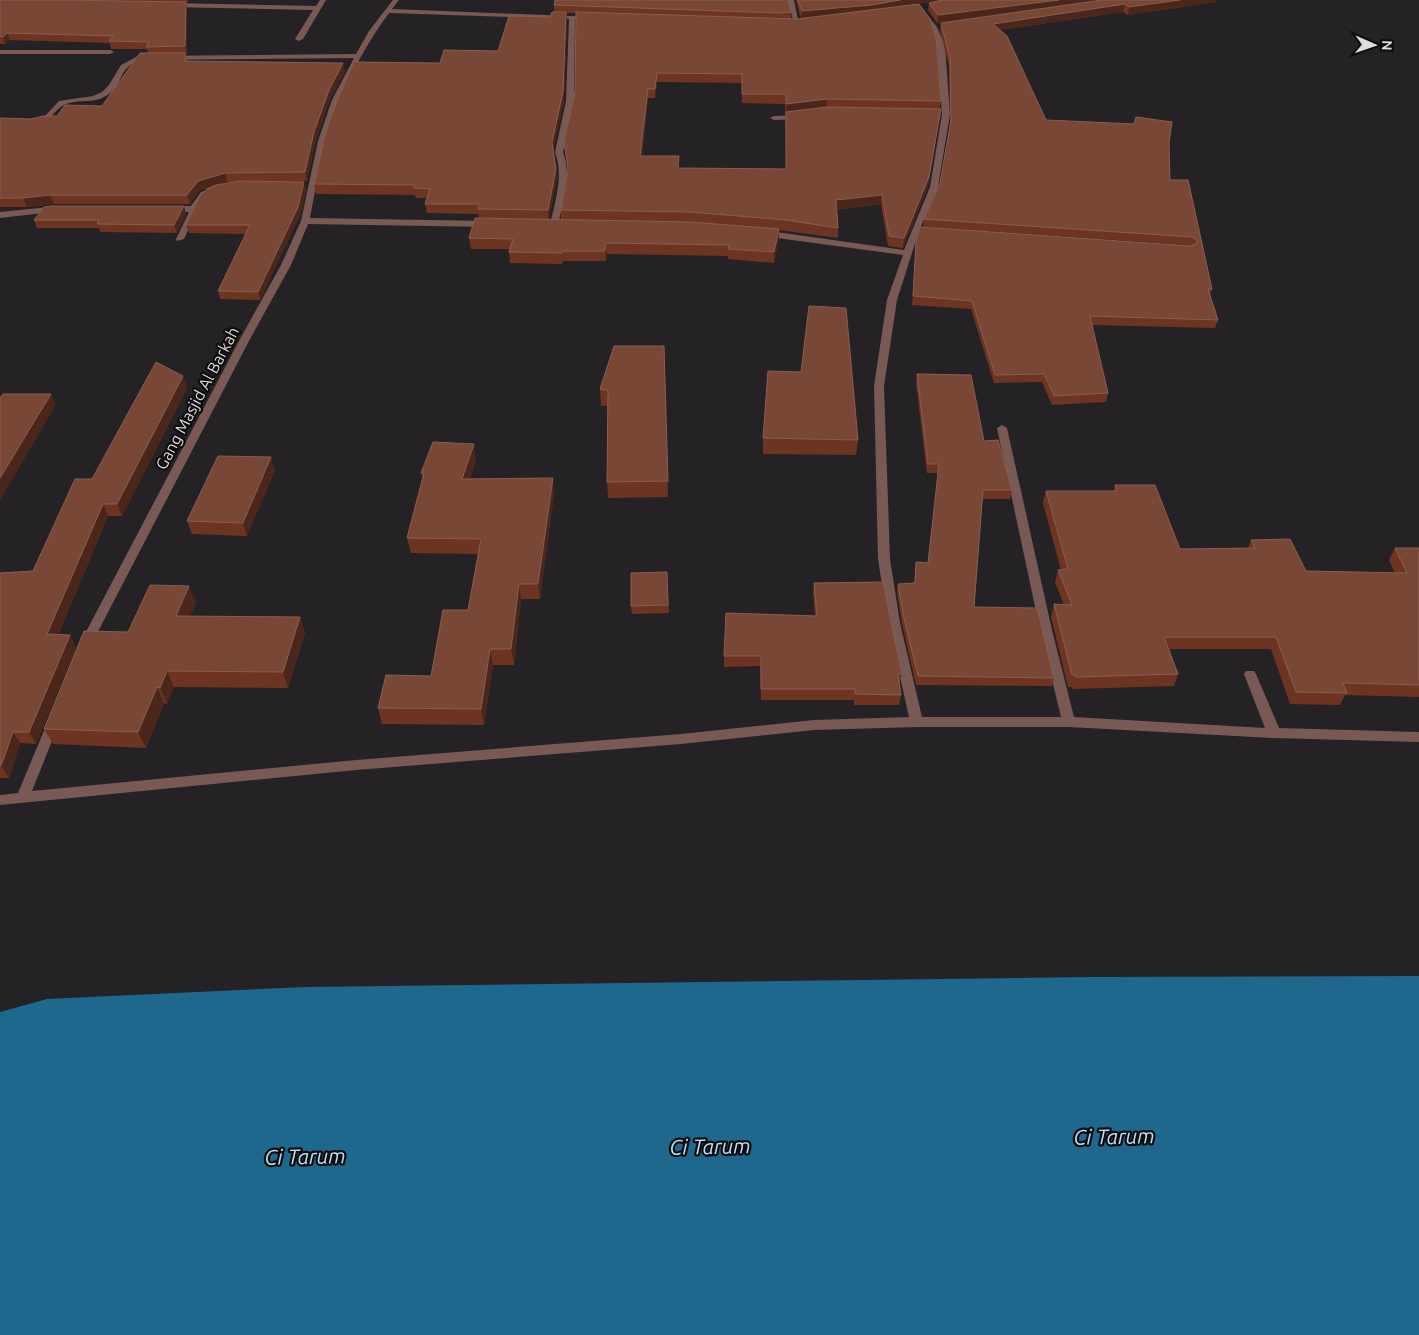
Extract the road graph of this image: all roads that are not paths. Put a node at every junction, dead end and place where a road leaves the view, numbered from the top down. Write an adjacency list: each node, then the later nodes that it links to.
1 (324, 0): 5 (street)
2 (396, 0): 7 (street, Gang Masjid Al Barkah)
3 (791, 0): 10 (street)
4 (159, 5): 5 (street)
5 (318, 8): 11 (street)
6 (921, 8): 28 (street)
7 (388, 11): 8 (street); 14 (street, Gang Masjid Al Barkah)
8 (572, 17): 9 (street); 25 (street)
9 (597, 18)
10 (788, 24)
11 (299, 39)
12 (0, 52): 13 (street)
13 (110, 52)
14 (358, 56): 17 (street); 23 (street, Gang Masjid Al Barkah)
15 (810, 115): 16 (street)
16 (774, 118)
17 (26, 123)
18 (214, 190): 21 (street)
19 (71, 209): 22 (street)
20 (154, 209): 21 (street)
21 (194, 209): 27 (street)
22 (0, 215)
23 (305, 221): 24 (street); 30 (street, Gang Masjid Al Barkah)
24 (504, 224)
25 (544, 225)
26 (756, 232): 28 (street)
27 (180, 239)
28 (908, 253): 33 (street)
29 (1002, 428): 34 (street)
30 (80, 657)
31 (1250, 674): 35 (street)
32 (58, 710): 37 (street)
33 (916, 722): 34 (street); 37 (street)
34 (1069, 722): 35 (street)
35 (1274, 733): 36 (street)
36 (1419, 736)
37 (22, 798): 38 (street)
38 (0, 800)

